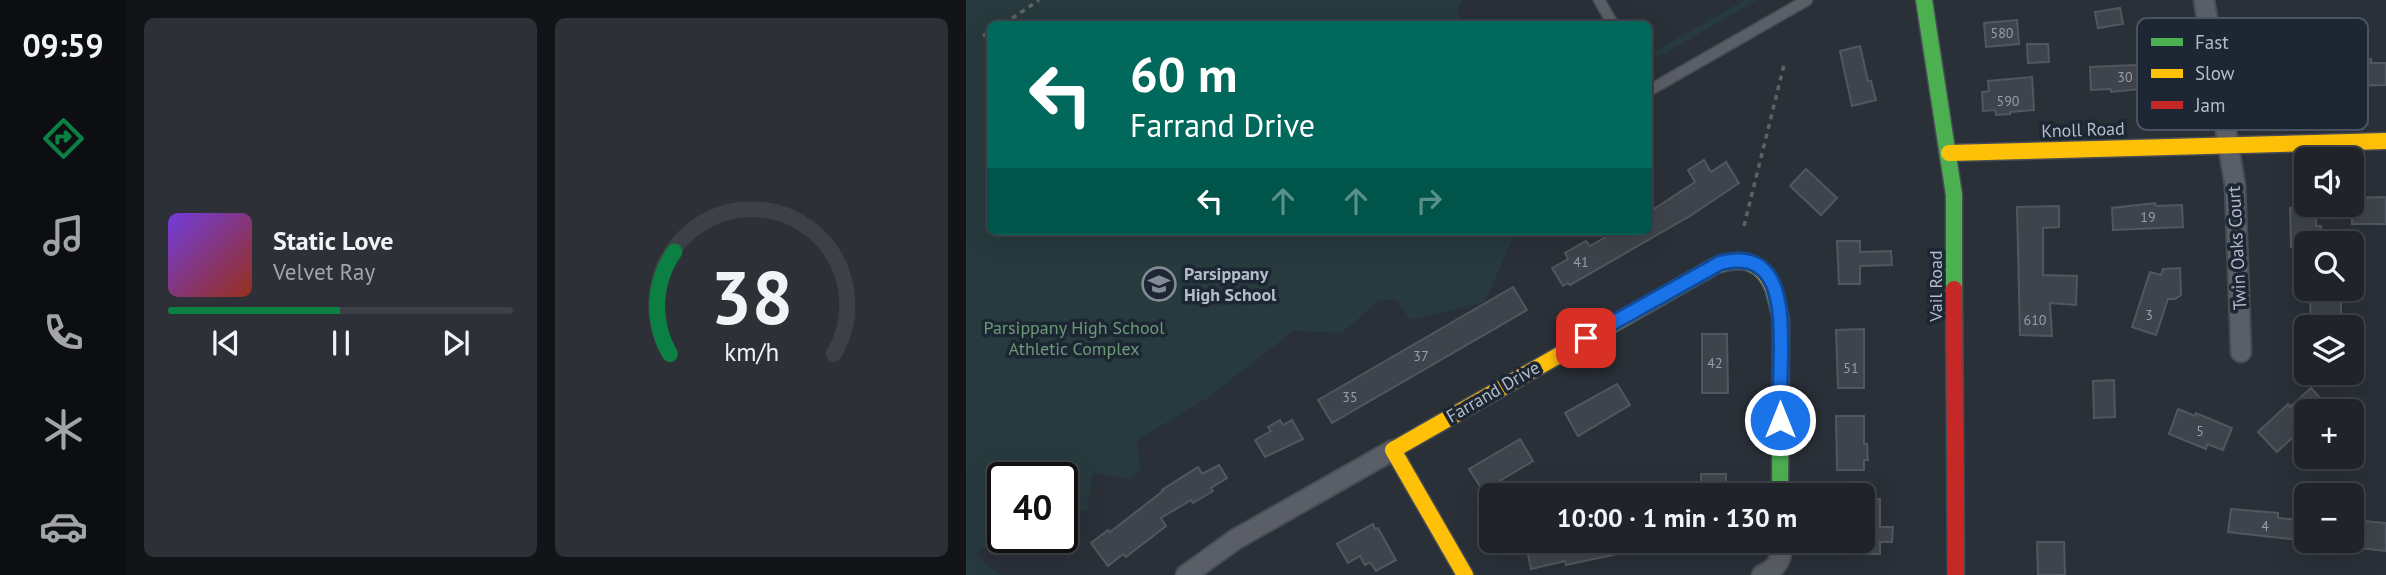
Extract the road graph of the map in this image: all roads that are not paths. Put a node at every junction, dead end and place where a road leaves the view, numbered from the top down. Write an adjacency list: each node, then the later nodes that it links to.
1 (1807, 0): 7 (lane)
2 (1924, 0): 11 (street, Vail Road)
3 (2204, 0): 5 (street, Twin Oaks Court)
4 (1604, 2): 6 (lane)
5 (2207, 18)
6 (1612, 21)
7 (1652, 89)
8 (2226, 130): 10 (street, Twin Oaks Court)
9 (2386, 142): 10 (street, Knoll Road)
10 (2229, 145): 11 (street, Knoll Road); 12 (street, Twin Oaks Court)
11 (1949, 153): 19 (street, Vail Road)
12 (2241, 352)
13 (1393, 450): 14 (street, Farrand Drive); 16 (street, Farrand Drive); 17 (street)
14 (1780, 483)
15 (1781, 553): 18 (street)
16 (1186, 575)
17 (1465, 575)
18 (1762, 575)
19 (1956, 575)

